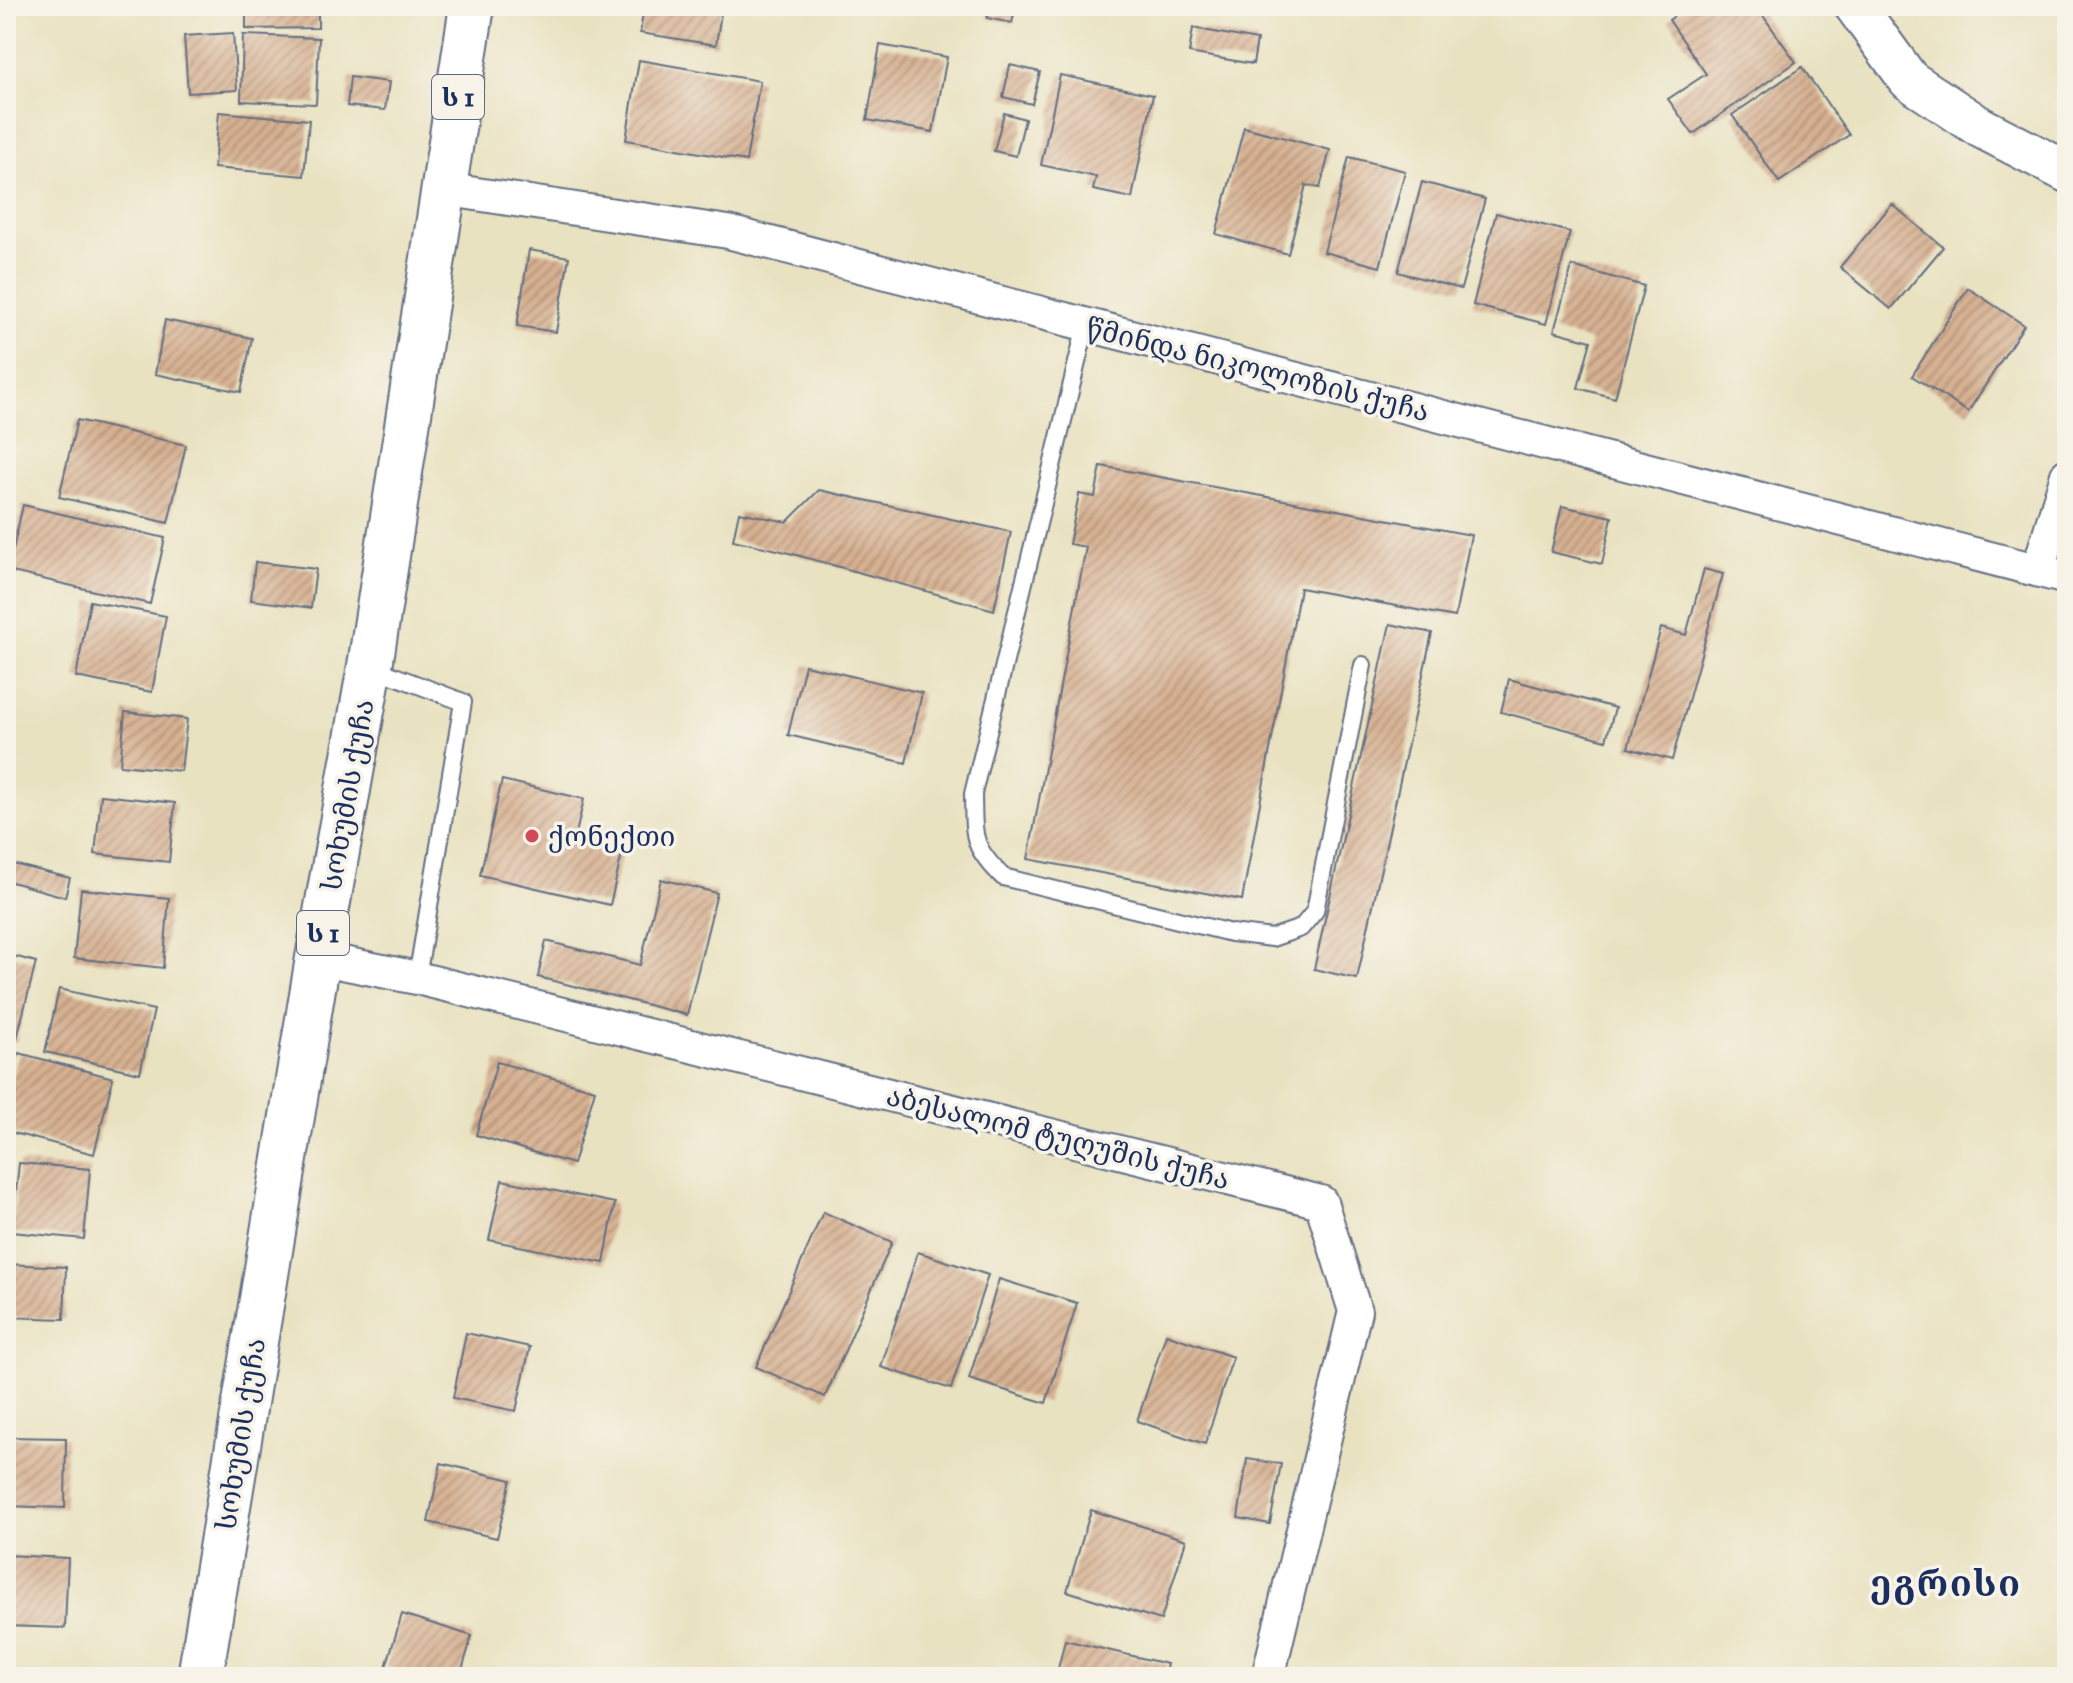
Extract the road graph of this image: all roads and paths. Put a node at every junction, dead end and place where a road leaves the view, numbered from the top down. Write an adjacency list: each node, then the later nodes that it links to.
1 (472, 6): 4 (highway, სოხუმის ქუჩა / ს 1)
2 (1855, 6): 3 (street)
3 (2067, 172)
4 (443, 189): 5 (street, წმინდა ნიკოლოზის ქუჩა); 9 (highway, სოხუმის ქუჩა / ს 1)
5 (1086, 325): 7 (street, წმინდა ნიკოლოზის ქუჩა); 8 (lane)
6 (2067, 475): 7 (street)
7 (2052, 574)
8 (1363, 665)
9 (370, 666): 10 (highway, სოხუმის ქუჩა / ს 1); 11 (lane)
10 (318, 958): 11 (street, აბესალომ ტუღუშის ქუჩა); 12 (highway, სოხუმის ქუჩა / ს 1)
11 (417, 978): 13 (street, აბესალომ ტუღუშის ქუჩა)
12 (200, 1677)
13 (1268, 1677)

